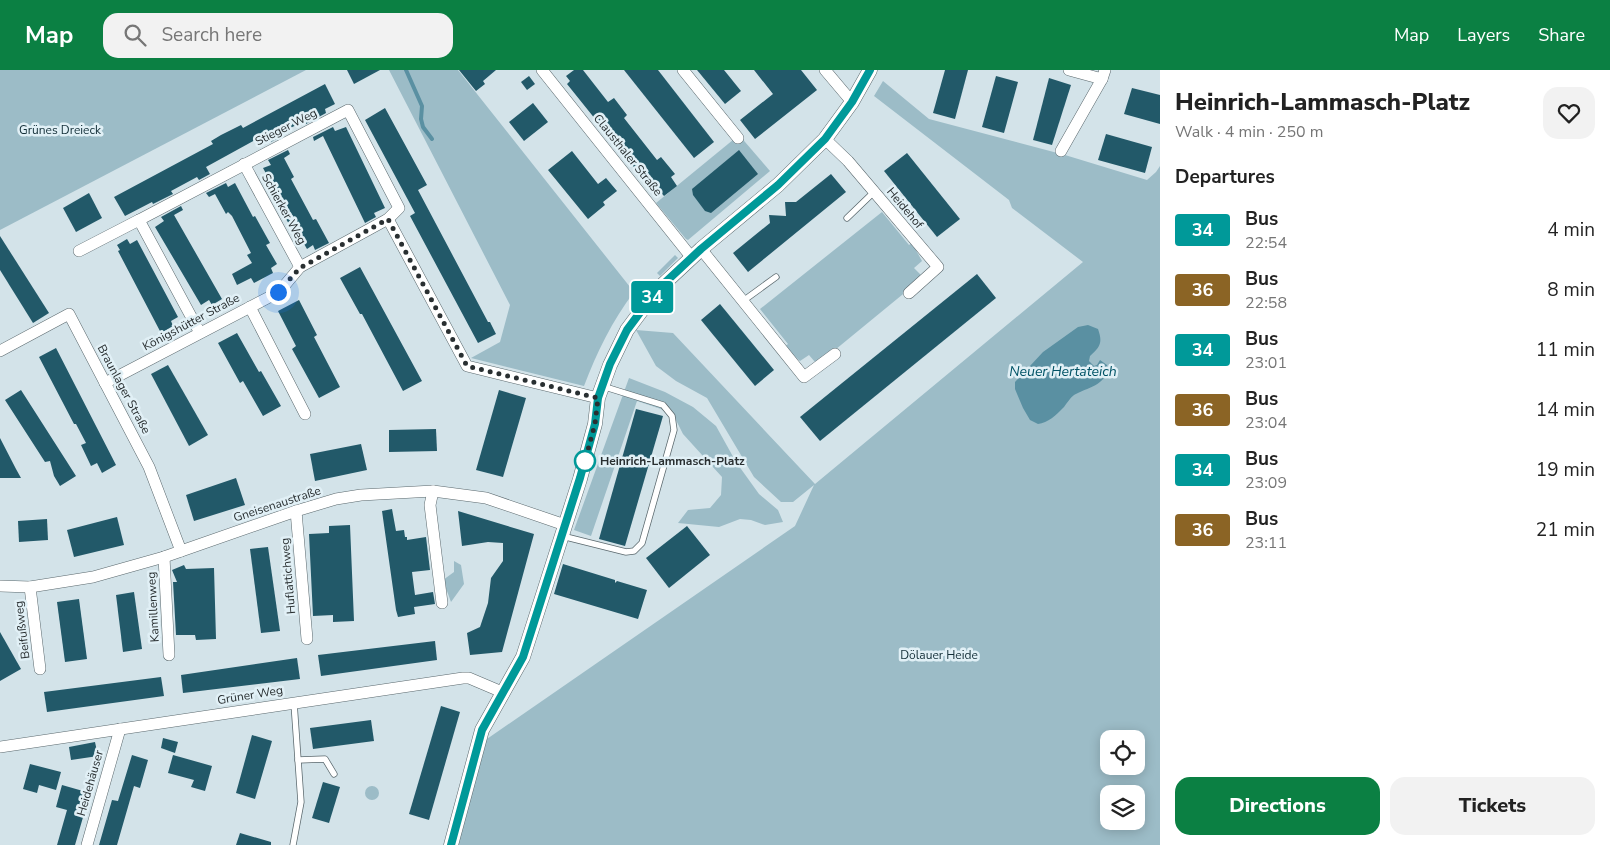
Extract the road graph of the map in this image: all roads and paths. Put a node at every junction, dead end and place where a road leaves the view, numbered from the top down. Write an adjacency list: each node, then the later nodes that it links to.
1 (542, 70): 18 (street, Clausthaler Straße)
2 (682, 70): 8 (street)
3 (825, 70): 7 (street)
4 (870, 70): 7 (street)
5 (1069, 70): 6 (street)
6 (1103, 74): 10 (street)
7 (852, 102): 9 (street)
8 (738, 138)
9 (825, 139): 12 (street, Heidehof); 18 (street)
10 (1061, 151)
11 (244, 164): 13 (street, Stieger Weg); 16 (street, Stieger Weg); 19 (street, Schierker Weg)
12 (874, 192): 14 (lane); 21 (street, Heidehof)
13 (399, 208): 15 (street, Königshütter Straße)
14 (847, 218)
15 (388, 219): 19 (street, Königshütter Straße); 28 (street)
16 (139, 220): 17 (street, Stieger Weg); 24 (street)
17 (79, 251)
18 (696, 253): 22 (street); 28 (street)
19 (300, 268): 23 (street, Königshütter Straße)
20 (776, 276): 22 (lane)
21 (910, 293)
22 (743, 301): 26 (street)
23 (250, 306): 24 (street, Königshütter Straße); 29 (street)
24 (200, 333): 27 (street, Königshütter Straße)
25 (0, 351): 27 (street, Braunlager Straße)
26 (835, 354)
27 (105, 383): 33 (street, Braunlager Straße)
28 (600, 392): 32 (street); 32 (lane)
29 (306, 414)
30 (433, 491): 31 (street, Gneisenaustraße); 32 (street, Gneisenaustraße); 37 (street)
31 (296, 511): 33 (street, Gneisenaustraße); 38 (street, Huflattichweg)
32 (563, 530): 41 (street)
33 (181, 551): 34 (street, Gneisenaustraße)
34 (164, 557): 36 (street, Gneisenaustraße); 39 (street, Kamillenweg)
35 (0, 586): 36 (street, Gneisenaustraße)
36 (30, 587): 40 (street, Beifußweg)
37 (442, 604)
38 (307, 639)
39 (169, 655)
40 (40, 669)
41 (502, 692): 42 (street, Grüner Weg); 49 (street)
42 (294, 702): 43 (street, Grüner Weg); 45 (lane)
43 (120, 729): 44 (street, Grüner Weg); 47 (street, Heidehäuser)
44 (0, 747)
45 (298, 760): 46 (lane); 48 (lane)
46 (334, 774)
47 (87, 845)
48 (293, 845)
49 (450, 845)

